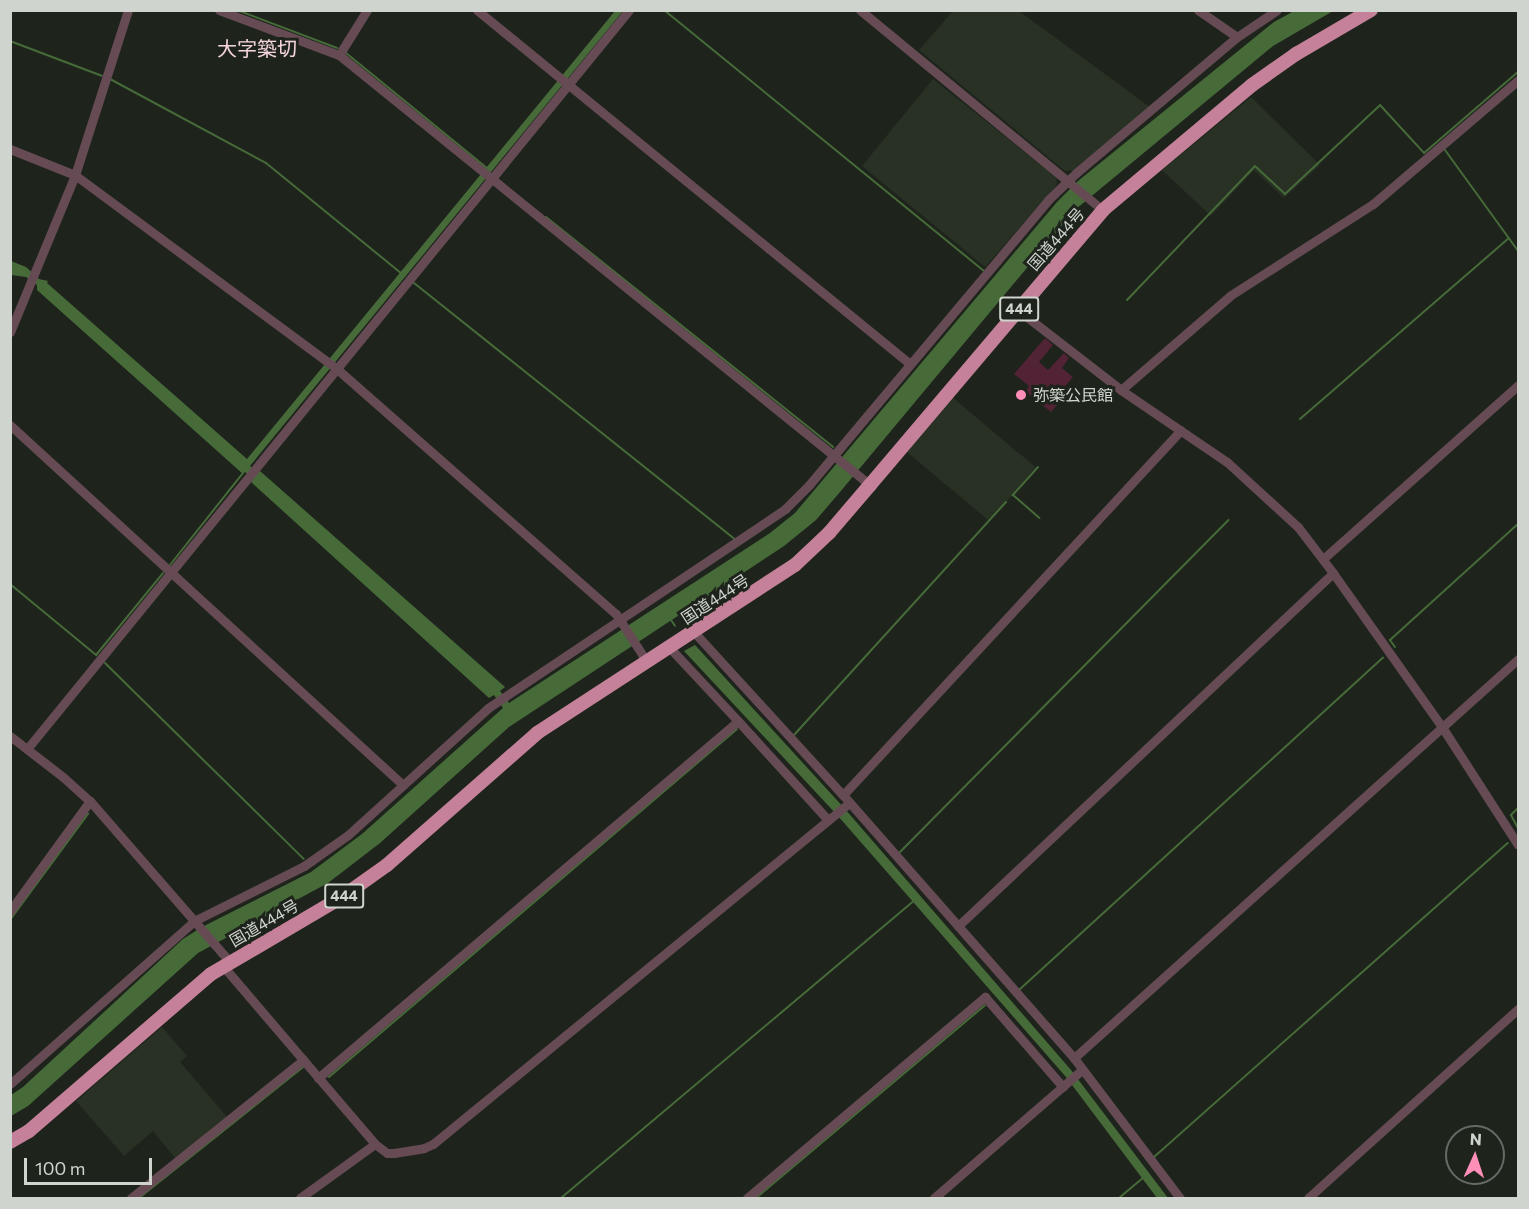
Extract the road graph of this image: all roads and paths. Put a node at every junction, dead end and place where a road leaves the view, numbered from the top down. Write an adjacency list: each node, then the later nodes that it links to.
1 (128, 10): 15 (street)
2 (219, 10): 11 (street)
3 (367, 10): 11 (street)
4 (477, 10): 13 (street)
5 (629, 10): 13 (street)
6 (860, 10): 17 (street)
7 (1198, 10): 10 (street)
8 (1277, 10): 10 (street)
9 (1371, 10): 18 (highway, 国道444号 / 444)
10 (1237, 37): 17 (street)
11 (339, 55): 16 (street)
12 (1518, 80): 24 (street)
13 (565, 81): 16 (street); 21 (street)
14 (10, 149): 15 (street)
15 (75, 175): 20 (street); 22 (street)
16 (488, 175): 22 (street); 27 (street)
17 (1070, 181): 18 (street); 21 (street)
18 (1098, 205): 19 (highway, 国道444号 / 444)
19 (1018, 310): 24 (street); 28 (highway, 国道444号 / 444)
20 (10, 332)
21 (910, 364): 27 (street)
22 (332, 365): 30 (street); 32 (street)
23 (1518, 384): 29 (street)
24 (1121, 390): 26 (street)
25 (10, 425): 30 (street)
26 (1181, 430): 29 (street); 43 (street)
27 (836, 457): 28 (street); 32 (street)
28 (870, 485): 33 (highway, 国道444号 / 444)
29 (1323, 559): 31 (street)
30 (170, 572): 40 (street); 41 (street)
31 (1334, 573): 38 (street); 48 (street)
32 (622, 622): 36 (street); 41 (street)
33 (692, 633): 34 (highway, 国道444号 / 444); 43 (street)
34 (672, 646): 36 (highway, 国道444号 / 444); 37 (street)
35 (1518, 659): 38 (street)
36 (647, 662): 49 (highway, 国道444号 / 444)
37 (738, 721): 44 (street); 54 (street)
38 (1442, 727): 45 (street); 51 (street)
39 (10, 736): 40 (street)
40 (27, 748): 42 (street)
41 (403, 785): 47 (street)
42 (90, 801): 46 (street); 47 (street)
43 (846, 801): 44 (street); 48 (street)
44 (831, 818): 58 (street)
45 (1518, 845)
46 (10, 911)
47 (195, 922): 49 (street); 55 (street)
48 (958, 926): 51 (street)
49 (227, 964): 52 (street); 57 (highway, 国道444号 / 444)
50 (1518, 1009): 64 (street)
51 (1074, 1058): 53 (street)
52 (303, 1060): 54 (street); 59 (street)
53 (1080, 1071): 56 (street); 63 (street)
54 (318, 1078): 58 (street)
55 (10, 1084)
56 (1064, 1085): 61 (street); 62 (street)
57 (10, 1142)
58 (375, 1144): 60 (street)
59 (131, 1198)
60 (300, 1198)
61 (747, 1198)
62 (934, 1198)
63 (1180, 1198)
64 (1308, 1198)

